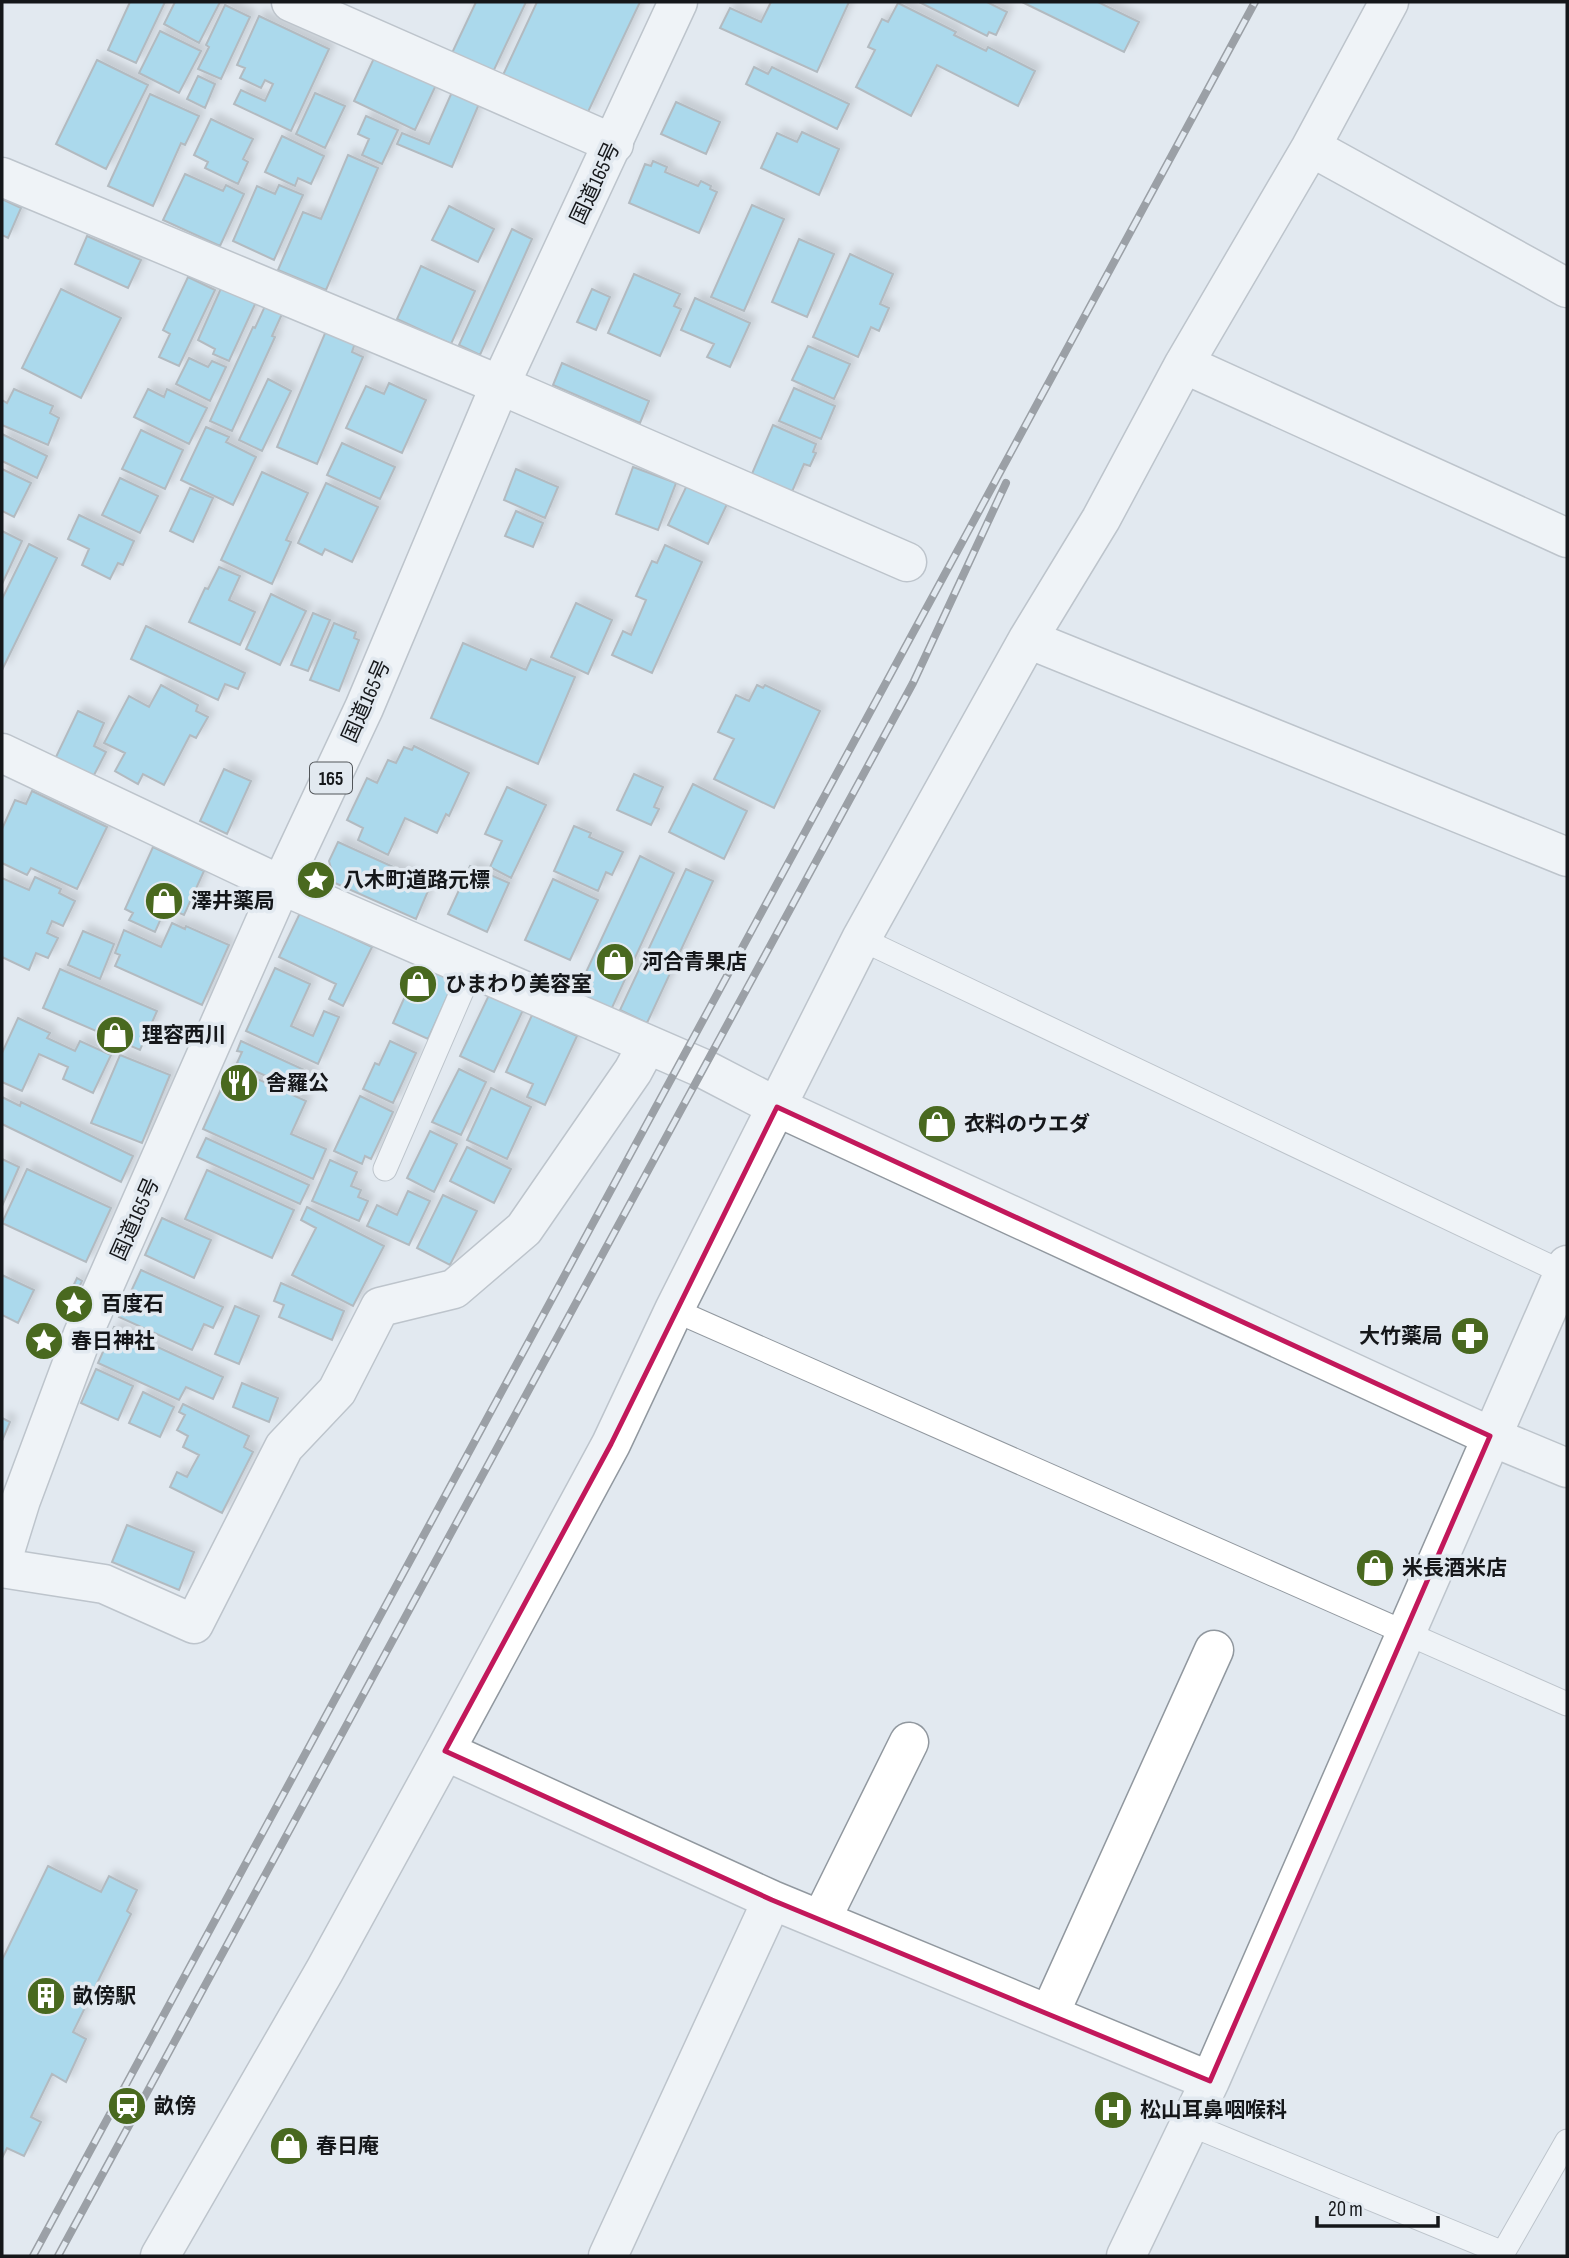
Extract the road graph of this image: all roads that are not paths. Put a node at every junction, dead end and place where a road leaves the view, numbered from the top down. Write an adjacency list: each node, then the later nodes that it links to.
1 (290, 2): 4 (main road)
2 (678, 2): 4 (main road, 国道165号 / 165)
3 (1389, 2): 5 (main road)
4 (614, 144): 9 (main road, 国道165号 / 165)
5 (1311, 147): 7 (main road); 8 (main road)
6 (2, 177): 9 (main road)
7 (1567, 288)
8 (1184, 364): 10 (main road); 12 (main road)
9 (500, 385): 11 (main road); 15 (main road, 国道165号 / 165)
10 (1567, 538)
11 (907, 562)
12 (1028, 639): 14 (main road); 16 (main road)
13 (2, 753): 15 (main road)
14 (1567, 857)
15 (281, 885): 17 (main road); 25 (main road, 国道165号 / 165)
16 (861, 939): 19 (main road); 21 (lane)
17 (472, 968): 18 (main road); 20 (lane)
18 (647, 1045): 19 (main road); 26 (main road)
19 (777, 1107): 22 (main road); 23 (main road)
20 (385, 1169)
21 (1566, 1267): 23 (main road)
22 (674, 1310): 27 (lane); 31 (main road)
23 (1490, 1436): 24 (main road); 27 (main road)
24 (1567, 1468)
25 (2, 1561)
26 (2, 1568)
27 (1405, 1632): 29 (lane); 35 (main road)
28 (1214, 1650): 34 (main road)
29 (1567, 1704)
30 (909, 1742): 33 (main road)
31 (445, 1751): 32 (main road); 38 (main road)
32 (772, 1900): 33 (main road); 39 (main road)
33 (821, 1920): 34 (main road)
34 (1050, 2013): 35 (main road)
35 (1210, 2081): 36 (main road)
36 (1189, 2124): 37 (lane); 40 (main road)
37 (1567, 2141)
38 (160, 2256)
39 (608, 2256)
40 (1126, 2256)

